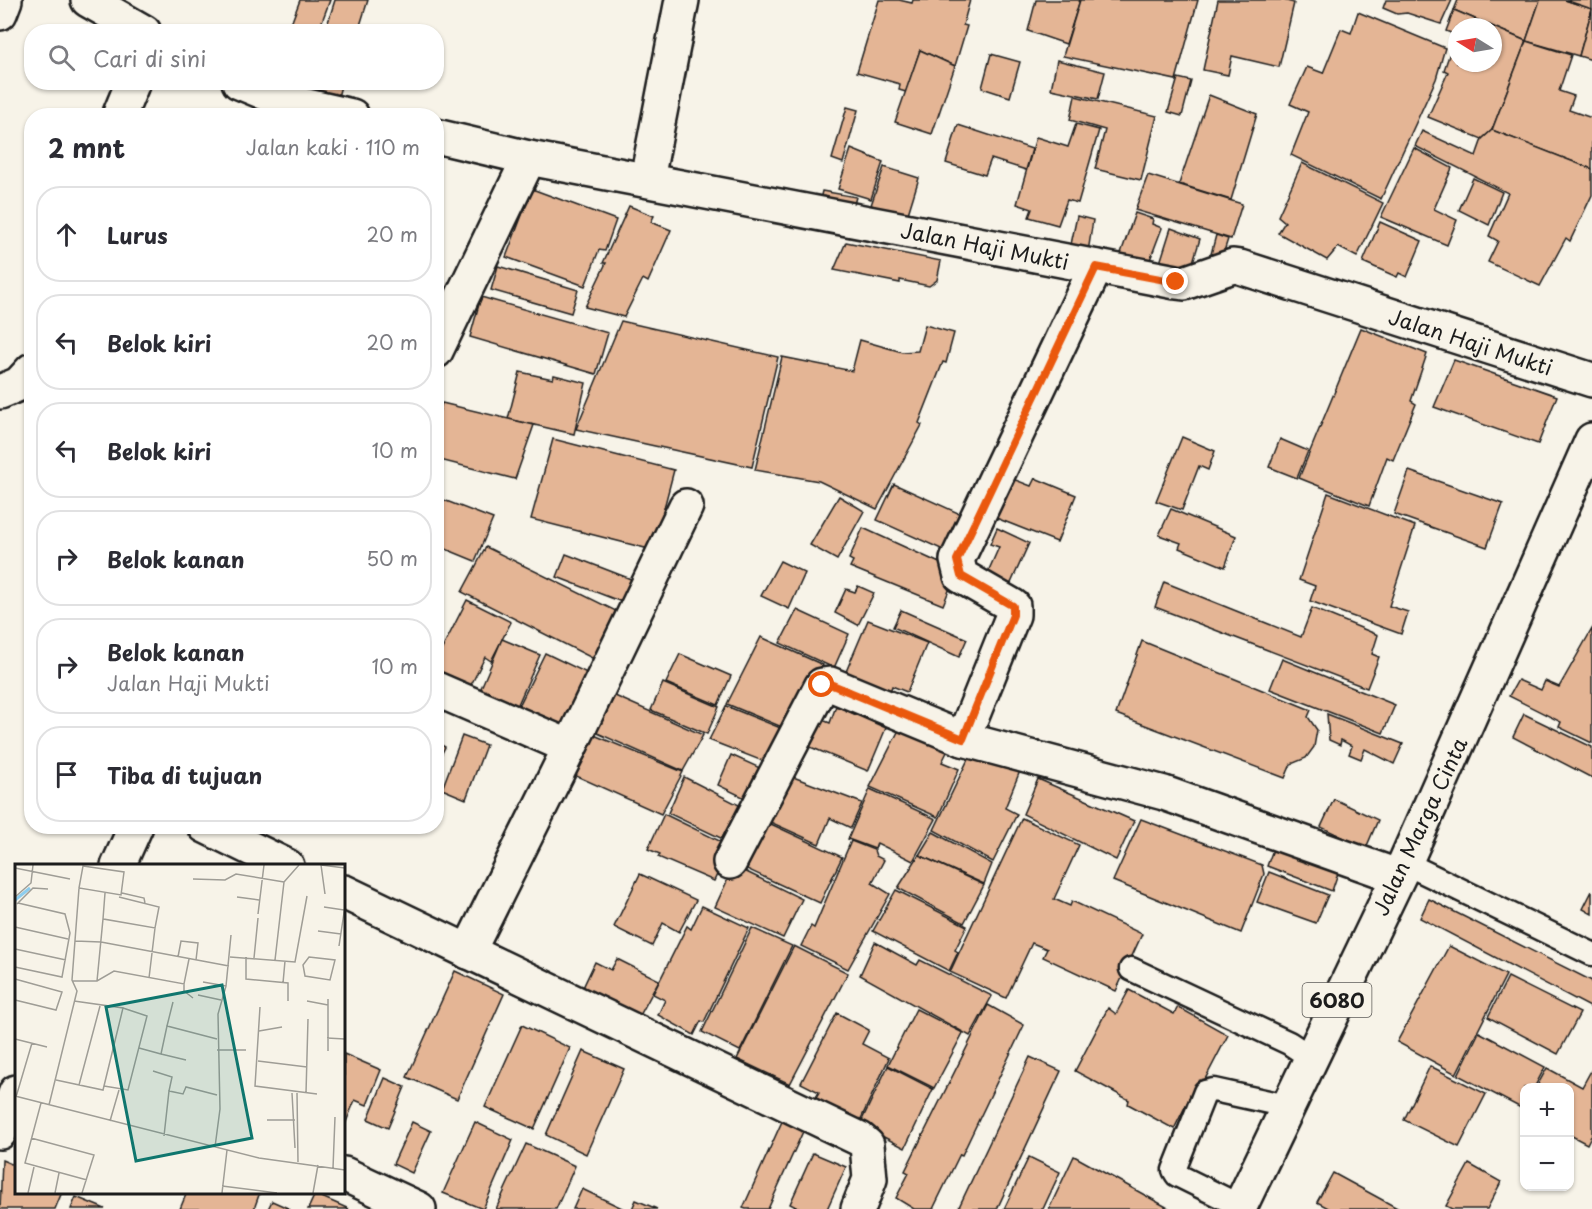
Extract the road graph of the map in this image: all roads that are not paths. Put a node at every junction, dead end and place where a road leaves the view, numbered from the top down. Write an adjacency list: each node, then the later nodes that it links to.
1 (5, 0): 4 (street)
2 (88, 0): 5 (street)
3 (682, 0): 12 (street)
4 (0, 13)
5 (130, 24)
6 (130, 90): 8 (street)
7 (258, 90): 9 (street)
8 (122, 108)
9 (316, 108)
10 (444, 138): 11 (street, Jalan Haji Mukti)
11 (529, 158): 12 (street, Jalan Haji Mukti); 14 (street)
12 (647, 179): 13 (street, Jalan Haji Mukti)
13 (1096, 267): 16 (street, Jalan Haji Mukti); 21 (street)
14 (444, 334)
15 (24, 379): 17 (street)
16 (1592, 380)
17 (0, 392)
18 (1592, 440): 28 (street, Jalan Marga Cinta / 6080)
19 (686, 506): 22 (street)
20 (444, 692): 22 (street)
21 (963, 739): 25 (street); 28 (street)
22 (570, 747): 30 (street)
23 (132, 834): 26 (street)
24 (221, 834): 27 (street)
25 (730, 862)
26 (119, 864)
27 (283, 864)
28 (1401, 870): 31 (lane); 33 (street, Jalan Marga Cinta / 6080)
29 (345, 892): 30 (street)
30 (468, 952): 40 (street)
31 (1592, 954)
32 (1131, 969): 33 (lane)
33 (1310, 1057): 35 (street, Jalan Marga Cinta / 6080)
34 (15, 1094): 36 (street)
35 (1287, 1106): 38 (street, Jalan Marga Cinta / 6080); 38 (lane)
36 (0, 1132)
37 (345, 1174): 39 (street)
38 (1239, 1208)
39 (419, 1209)
40 (858, 1209)

